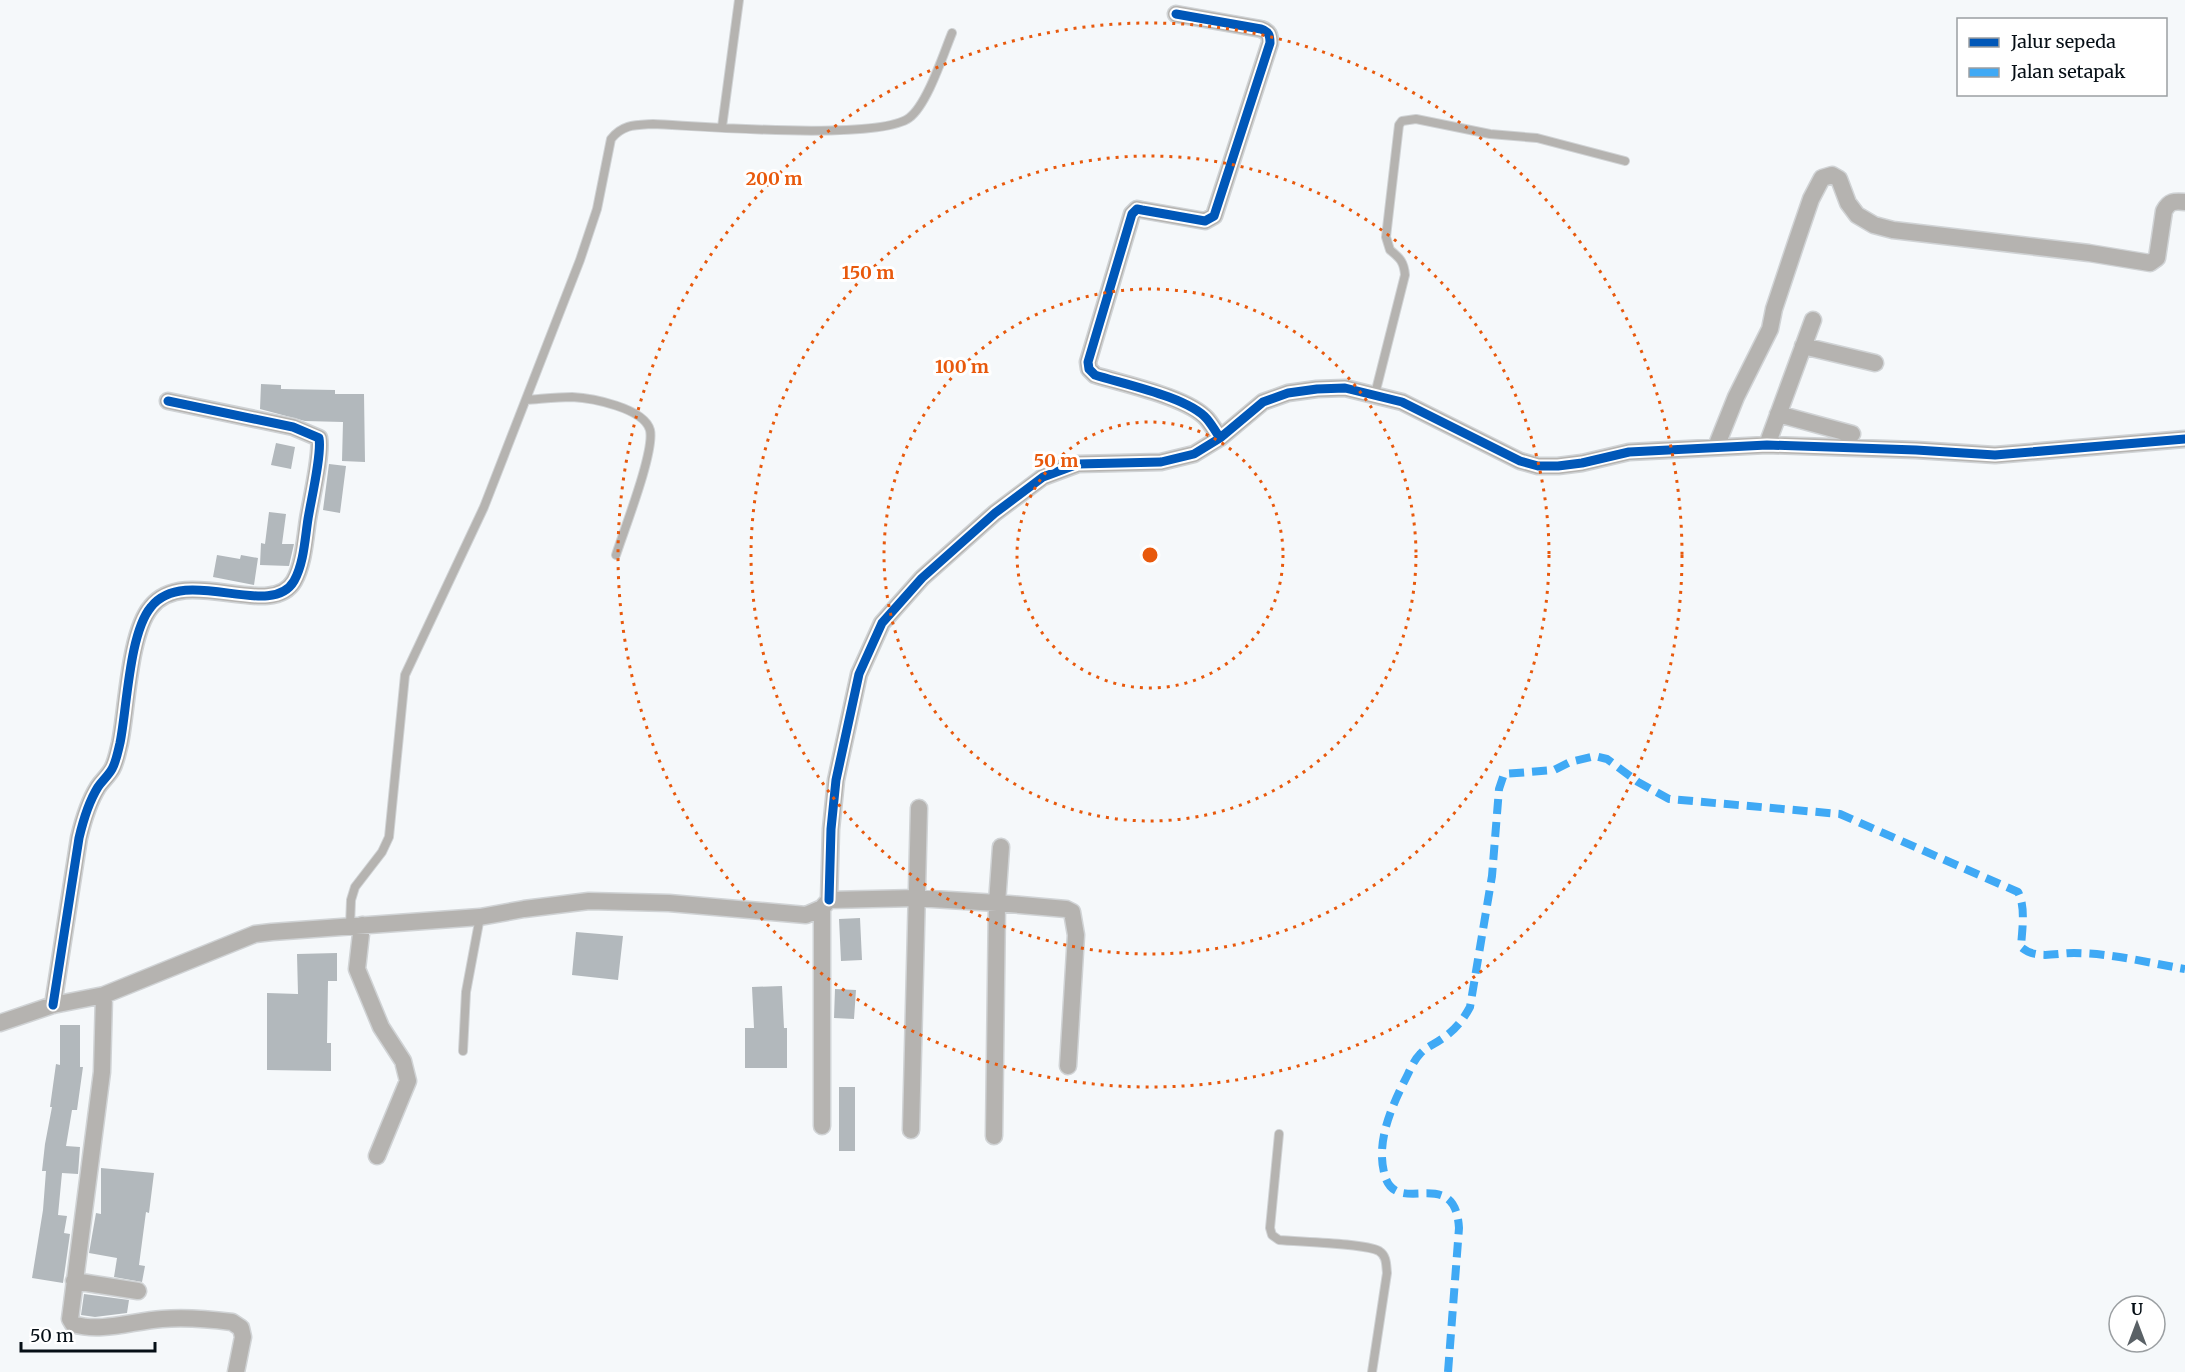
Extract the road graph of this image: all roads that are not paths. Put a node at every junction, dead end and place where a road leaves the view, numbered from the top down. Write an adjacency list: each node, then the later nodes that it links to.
1 (739, 0): 4 (lane)
2 (1176, 14): 15 (street)
3 (952, 33): 4 (lane)
4 (722, 127): 11 (lane)
5 (1625, 161): 10 (lane)
6 (2185, 202): 18 (street)
7 (1813, 320): 8 (street)
8 (1803, 346): 9 (street); 13 (street)
9 (1875, 363)
10 (1375, 394): 15 (street); 18 (street)
11 (526, 400): 19 (lane); 26 (lane)
12 (168, 401): 28 (street)
13 (1778, 414): 14 (street); 17 (street)
14 (1852, 434)
15 (1220, 438): 24 (street)
16 (2185, 439): 17 (street)
17 (1767, 445): 18 (street)
18 (1716, 447)
19 (616, 555)
20 (919, 808): 22 (street)
21 (1001, 847): 23 (street)
22 (916, 898): 23 (street); 24 (street); 33 (street)
23 (997, 903): 31 (street); 35 (street)
24 (826, 904): 25 (street); 32 (street)
25 (480, 917): 26 (street); 30 (lane)
26 (356, 926): 27 (street); 36 (street)
27 (104, 995): 28 (street); 37 (street)
28 (53, 1005): 29 (street)
29 (0, 1023)
30 (463, 1051)
31 (1068, 1066)
32 (822, 1126)
33 (911, 1130)
34 (1279, 1134): 40 (lane)
35 (994, 1136)
36 (377, 1156)
37 (74, 1281): 38 (street); 39 (street)
38 (138, 1291)
39 (236, 1372)
40 (1372, 1372)

